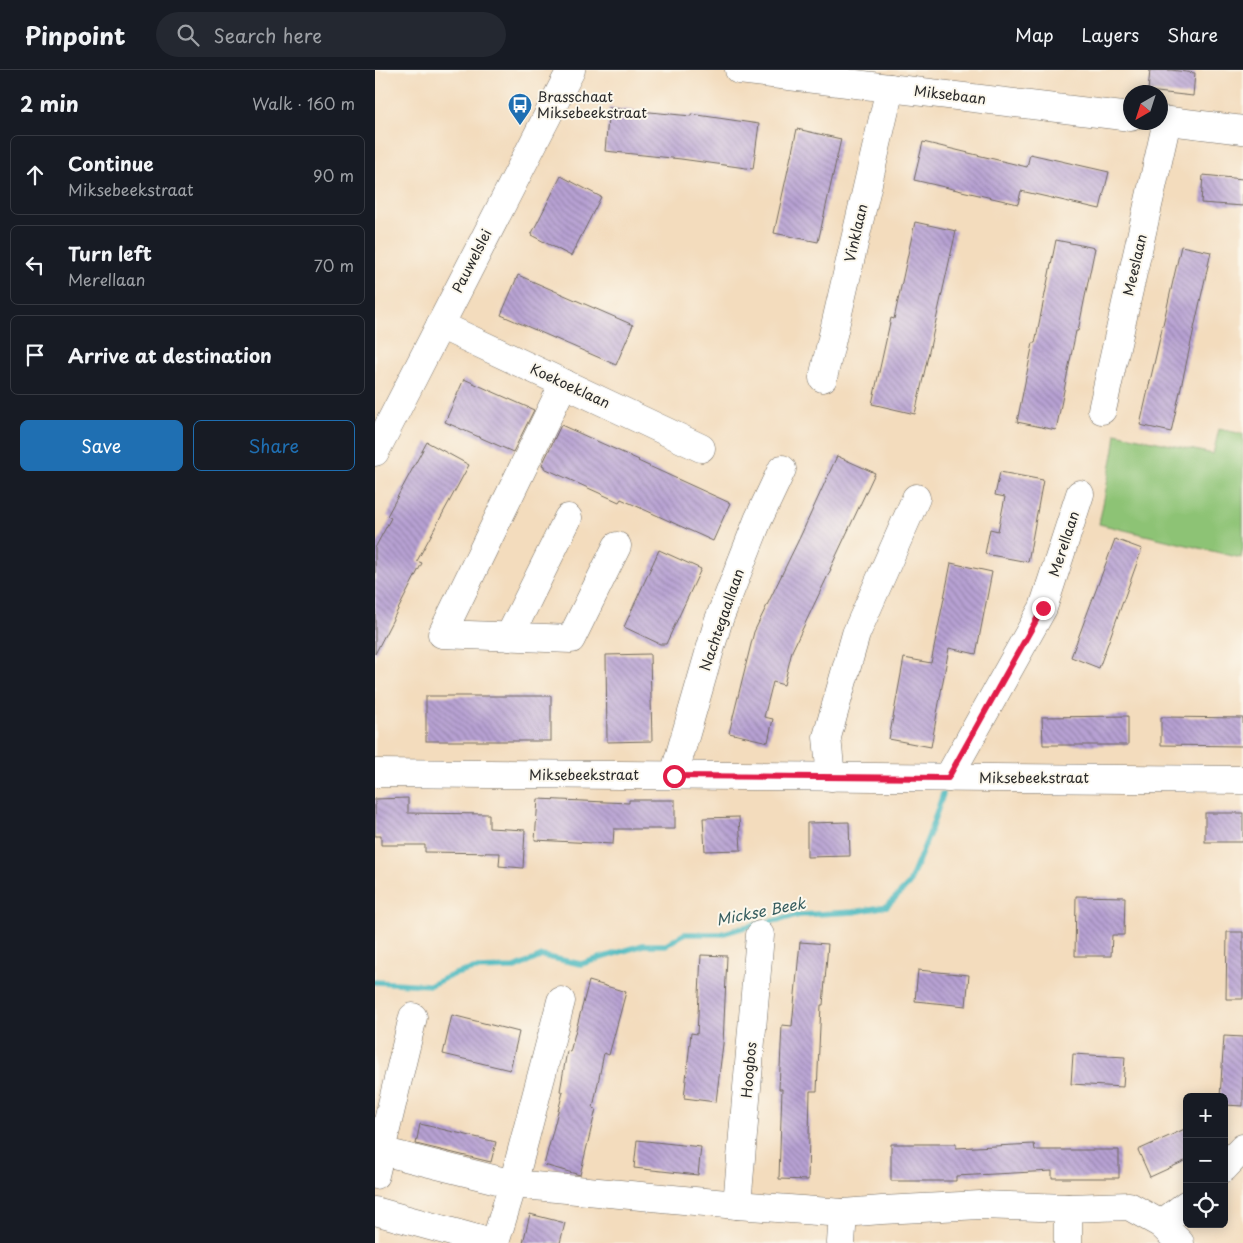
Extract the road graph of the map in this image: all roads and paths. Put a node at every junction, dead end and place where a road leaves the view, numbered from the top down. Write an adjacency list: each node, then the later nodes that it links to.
1 (571, 70): 8 (street, Pauwelslei)
2 (739, 70): 3 (street, Miksebaan)
3 (890, 88): 4 (street, Miksebaan); 9 (street, Vinklaan)
4 (1123, 116)
5 (1168, 121): 7 (street)
6 (1162, 130): 11 (street, Meeslaan)
7 (1243, 130)
8 (440, 325): 10 (street, Koekoeklaan); 13 (street, Pauwelslei)
9 (823, 378)
10 (564, 383): 12 (street, Koekoeklaan); 19 (street)
11 (1102, 410)
12 (701, 448)
13 (375, 452)
14 (782, 469): 21 (street, Nachtegaallaan)
15 (1079, 494): 23 (street, Merellaan)
16 (916, 498): 22 (street)
17 (568, 518): 19 (street)
18 (617, 546): 19 (street)
19 (509, 637)
20 (375, 773): 21 (street, Miksebeekstraat)
21 (674, 776): 22 (street, Miksebeekstraat)
22 (831, 777): 23 (street, Miksebeekstraat)
23 (948, 778): 24 (street, Miksebeekstraat)
24 (1243, 780)
25 (760, 934): 32 (street, Hoogbos)
26 (561, 1001): 31 (street)
27 (413, 1017): 29 (street)
28 (1243, 1148): 30 (street)
29 (378, 1163): 31 (street)
30 (1228, 1164)
31 (513, 1184): 32 (street); 38 (street)
32 (737, 1205): 36 (street)
33 (1183, 1207): 37 (street)
34 (1068, 1208): 36 (street); 37 (street); 40 (street)
35 (375, 1211): 38 (street)
36 (843, 1214): 39 (street)
37 (1161, 1224): 41 (street)
38 (493, 1243)
39 (841, 1243)
40 (1068, 1243)
41 (1180, 1243)

